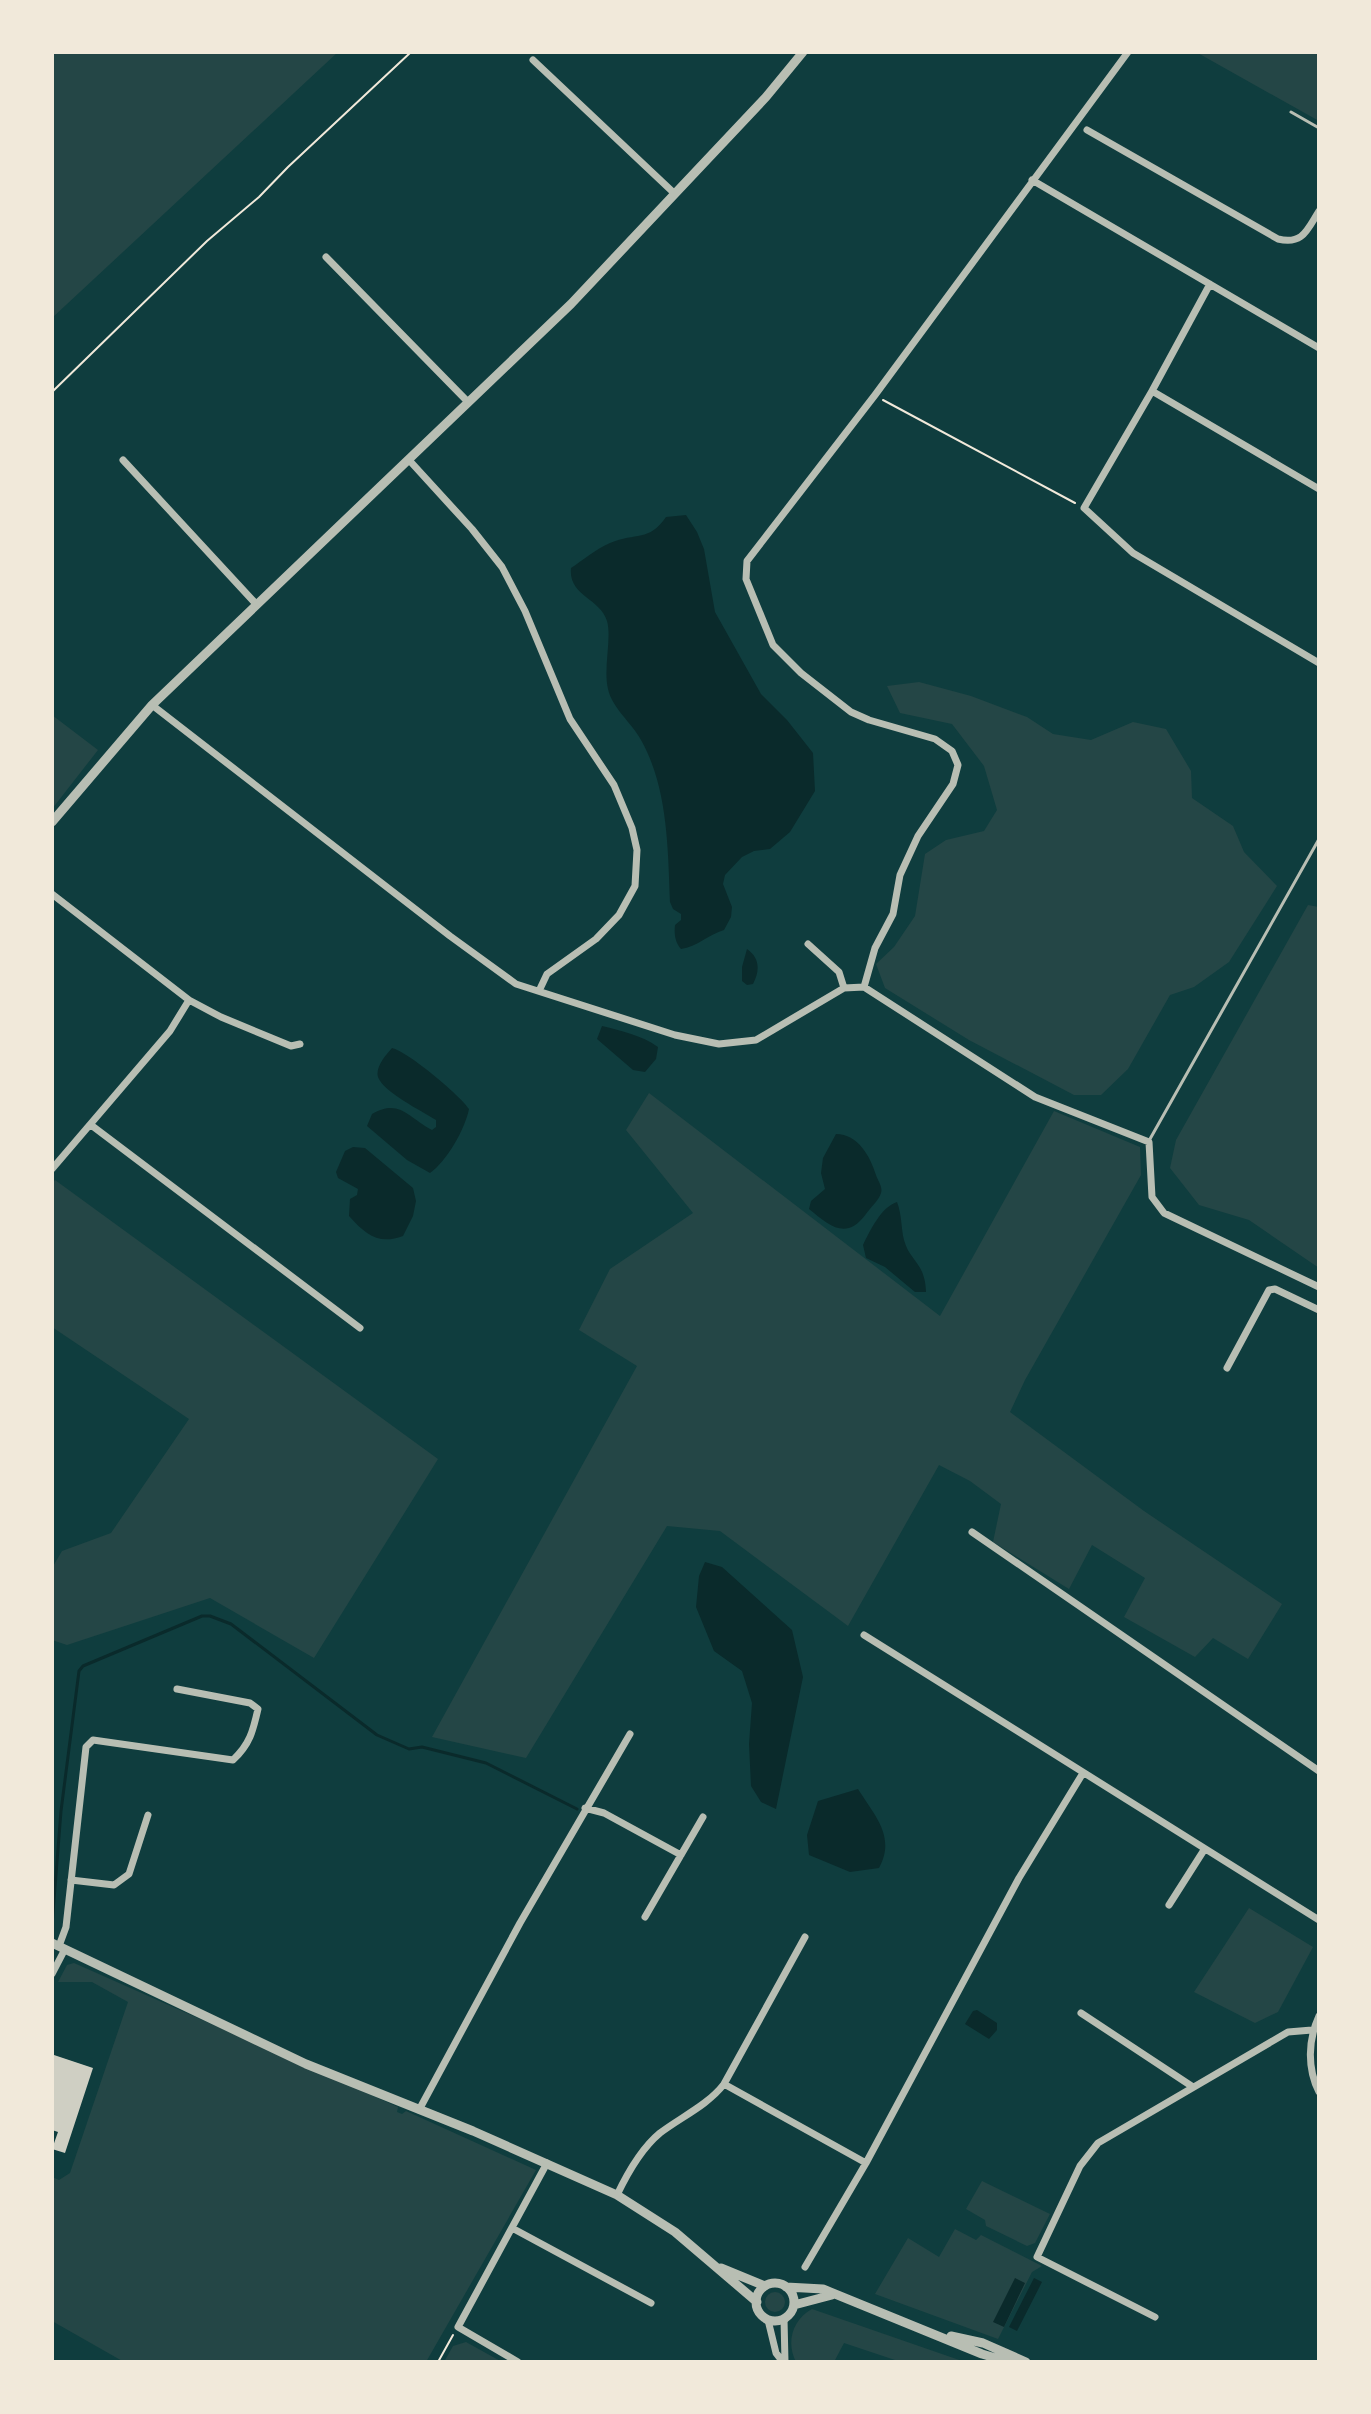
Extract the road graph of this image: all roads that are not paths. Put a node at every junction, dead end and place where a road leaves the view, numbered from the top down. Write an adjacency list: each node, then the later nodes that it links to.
1 (803, 52): 8 (street)
2 (1128, 52): 7 (street)
3 (533, 60): 8 (street)
4 (1291, 112): 5 (lane)
5 (1319, 128)
6 (1087, 130): 9 (street)
7 (1032, 180): 11 (street); 25 (street)
8 (675, 194): 14 (street)
9 (1319, 211)
10 (326, 257): 14 (street)
11 (1210, 284): 12 (street); 13 (street)
12 (1319, 348)
13 (1152, 391): 17 (street); 19 (street)
14 (468, 402): 16 (street)
15 (123, 460): 18 (street)
16 (409, 460): 18 (street); 27 (street)
17 (1319, 489)
18 (257, 605): 20 (street)
19 (1319, 663)
20 (152, 705): 21 (street); 27 (street)
21 (52, 822)
22 (1319, 839): 31 (lane)
23 (52, 894): 28 (street)
24 (808, 944): 26 (street)
25 (864, 987): 26 (street); 31 (street)
26 (844, 988): 27 (street)
27 (539, 991)
28 (189, 1000): 29 (street); 30 (street)
29 (300, 1044)
30 (91, 1125): 32 (street); 35 (street)
31 (1149, 1142): 33 (street)
32 (53, 1166)
33 (1319, 1287)
34 (1319, 1310): 36 (street)
35 (360, 1328)
36 (1227, 1368)
37 (972, 1532): 41 (street)
38 (864, 1635): 42 (street)
39 (177, 1689): 48 (street)
40 (630, 1734): 43 (street)
41 (1319, 1771)
42 (1083, 1773): 46 (street); 63 (street)
43 (585, 1808): 47 (street); 61 (street)
44 (148, 1815): 48 (street)
45 (703, 1817): 47 (street)
46 (1204, 1850): 49 (street); 51 (street)
47 (681, 1855): 50 (street)
48 (71, 1880): 53 (street)
49 (1169, 1905)
50 (645, 1917)
51 (1319, 1920)
52 (805, 1937): 58 (street)
53 (59, 1946): 54 (street); 61 (street)
54 (52, 1974)
55 (1081, 2013): 59 (street)
56 (1319, 2016): 57 (street)
57 (1312, 2030): 59 (street); 60 (street)
58 (724, 2084): 63 (street); 64 (street)
59 (1193, 2087): 74 (street)
60 (1319, 2092)
61 (419, 2110): 62 (street)
62 (547, 2163): 64 (street); 65 (street)
63 (866, 2163): 67 (street)
64 (617, 2195): 66 (street)
65 (512, 2228): 72 (street); 78 (street)
66 (718, 2267): 68 (street); 71 (street)
67 (805, 2267)
68 (765, 2286): 69 (street); 71 (street)
69 (786, 2287): 70 (street); 73 (street)
70 (832, 2295): 73 (street); 77 (street)
71 (757, 2302): 76 (street)
72 (651, 2303)
73 (794, 2305): 75 (street)
74 (1155, 2317)
75 (784, 2319): 76 (street); 79 (street)
76 (768, 2320): 79 (street)
77 (932, 2332): 80 (street); 81 (street)
78 (518, 2362)
79 (784, 2362)
80 (1009, 2362)
81 (1026, 2362)

